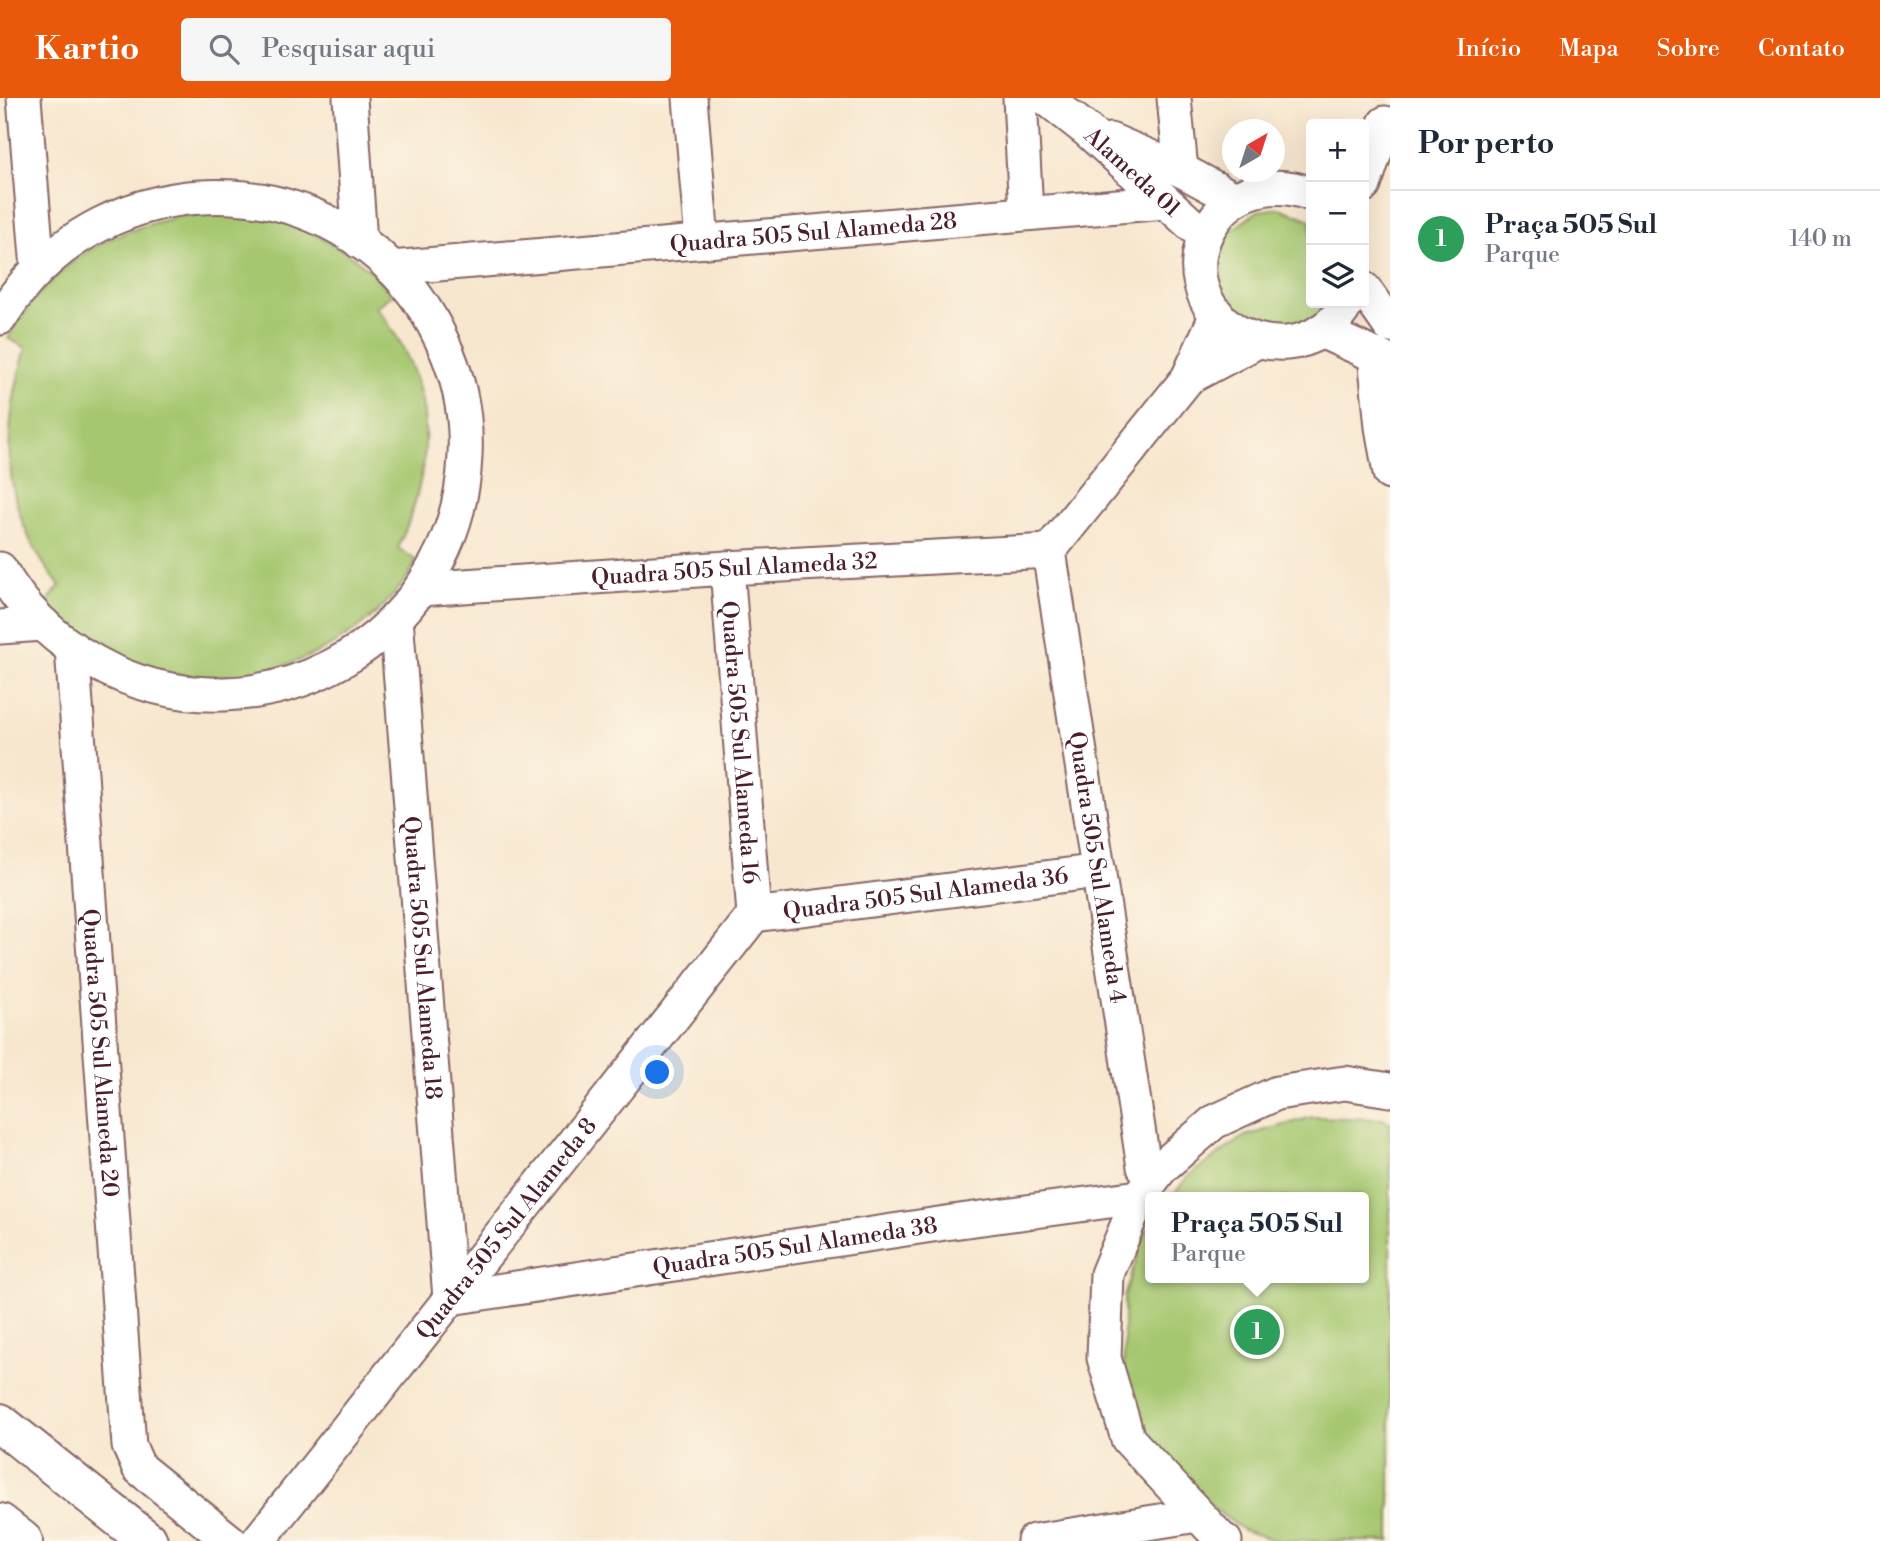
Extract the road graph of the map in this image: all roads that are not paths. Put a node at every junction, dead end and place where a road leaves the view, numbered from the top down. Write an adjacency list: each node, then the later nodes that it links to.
1 (24, 98): 12 (street)
2 (351, 98): 9 (street)
3 (690, 98): 20 (street)
4 (1020, 98): 16 (street)
5 (1046, 98): 8 (street)
6 (1174, 98): 10 (street)
7 (1380, 126): 11 (street)
8 (1088, 131): 10 (street, Alameda 01); 15 (street, Alameda 01)
9 (355, 169): 17 (street); 21 (street)
10 (1181, 170): 14 (street, Alameda 01)
11 (1365, 182)
12 (32, 185): 19 (street); 24 (street)
13 (1306, 188): 14 (street)
14 (1235, 199): 18 (street)
15 (1165, 202): 16 (street, Quadra 505 Sul Alameda 28); 18 (street, Alameda 01)
16 (1026, 213): 20 (street, Quadra 505 Sul Alameda 28)
17 (310, 214): 19 (street); 21 (street)
18 (1204, 236): 27 (street)
19 (75, 238): 24 (street)
20 (702, 241): 22 (street, Quadra 505 Sul Alameda 28)
21 (360, 243): 23 (street)
22 (460, 261): 23 (street, Quadra 505 Sul Alameda 28); 28 (street)
23 (391, 268): 28 (street)
24 (14, 293)
25 (1369, 296): 29 (street)
26 (1343, 308): 30 (street)
27 (1217, 314): 31 (street); 33 (street)
28 (430, 319): 35 (street)
29 (1390, 326)
30 (1321, 331): 31 (street); 32 (street)
31 (1258, 341): 33 (street)
32 (1382, 359): 34 (street)
33 (1188, 378): 36 (street)
34 (1390, 473)
35 (451, 530): 39 (street); 40 (street)
36 (1049, 551): 37 (street, Quadra 505 Sul Alameda 32); 49 (street, Quadra 505 Sul Alameda 4)
37 (727, 568): 39 (street, Quadra 505 Sul Alameda 32); 50 (street, Quadra 505 Sul Alameda 16)
38 (1, 576): 42 (street)
39 (501, 584): 40 (street, Quadra 505 Sul Alameda 32)
40 (420, 590): 41 (street)
41 (396, 618): 45 (street); 47 (street, Quadra 505 Sul Alameda 18)
42 (43, 624): 43 (street); 44 (street)
43 (0, 627)
44 (72, 648): 46 (street); 48 (street, Quadra 505 Sul Alameda 20)
45 (358, 651): 46 (street); 47 (street)
46 (117, 673): 48 (street)
47 (402, 687): 54 (street, Quadra 505 Sul Alameda 18)
48 (78, 733): 61 (street, Quadra 505 Sul Alameda 20)
49 (1099, 871): 50 (street, Quadra 505 Sul Alameda 36); 52 (street, Quadra 505 Sul Alameda 4)
50 (754, 915): 54 (street, Quadra 505 Sul Alameda 8)
51 (1390, 1090): 52 (street)
52 (1162, 1167): 53 (street)
53 (1139, 1198): 54 (street, Quadra 505 Sul Alameda 38); 56 (street)
54 (450, 1298): 62 (street, Quadra 505 Sul Alameda 8)
55 (0, 1423): 60 (street)
56 (1198, 1515): 58 (street); 63 (street)
57 (0, 1522): 59 (street)
58 (1222, 1540)
59 (23, 1541)
60 (148, 1541)
61 (230, 1541)
62 (258, 1541)
63 (1034, 1541)

